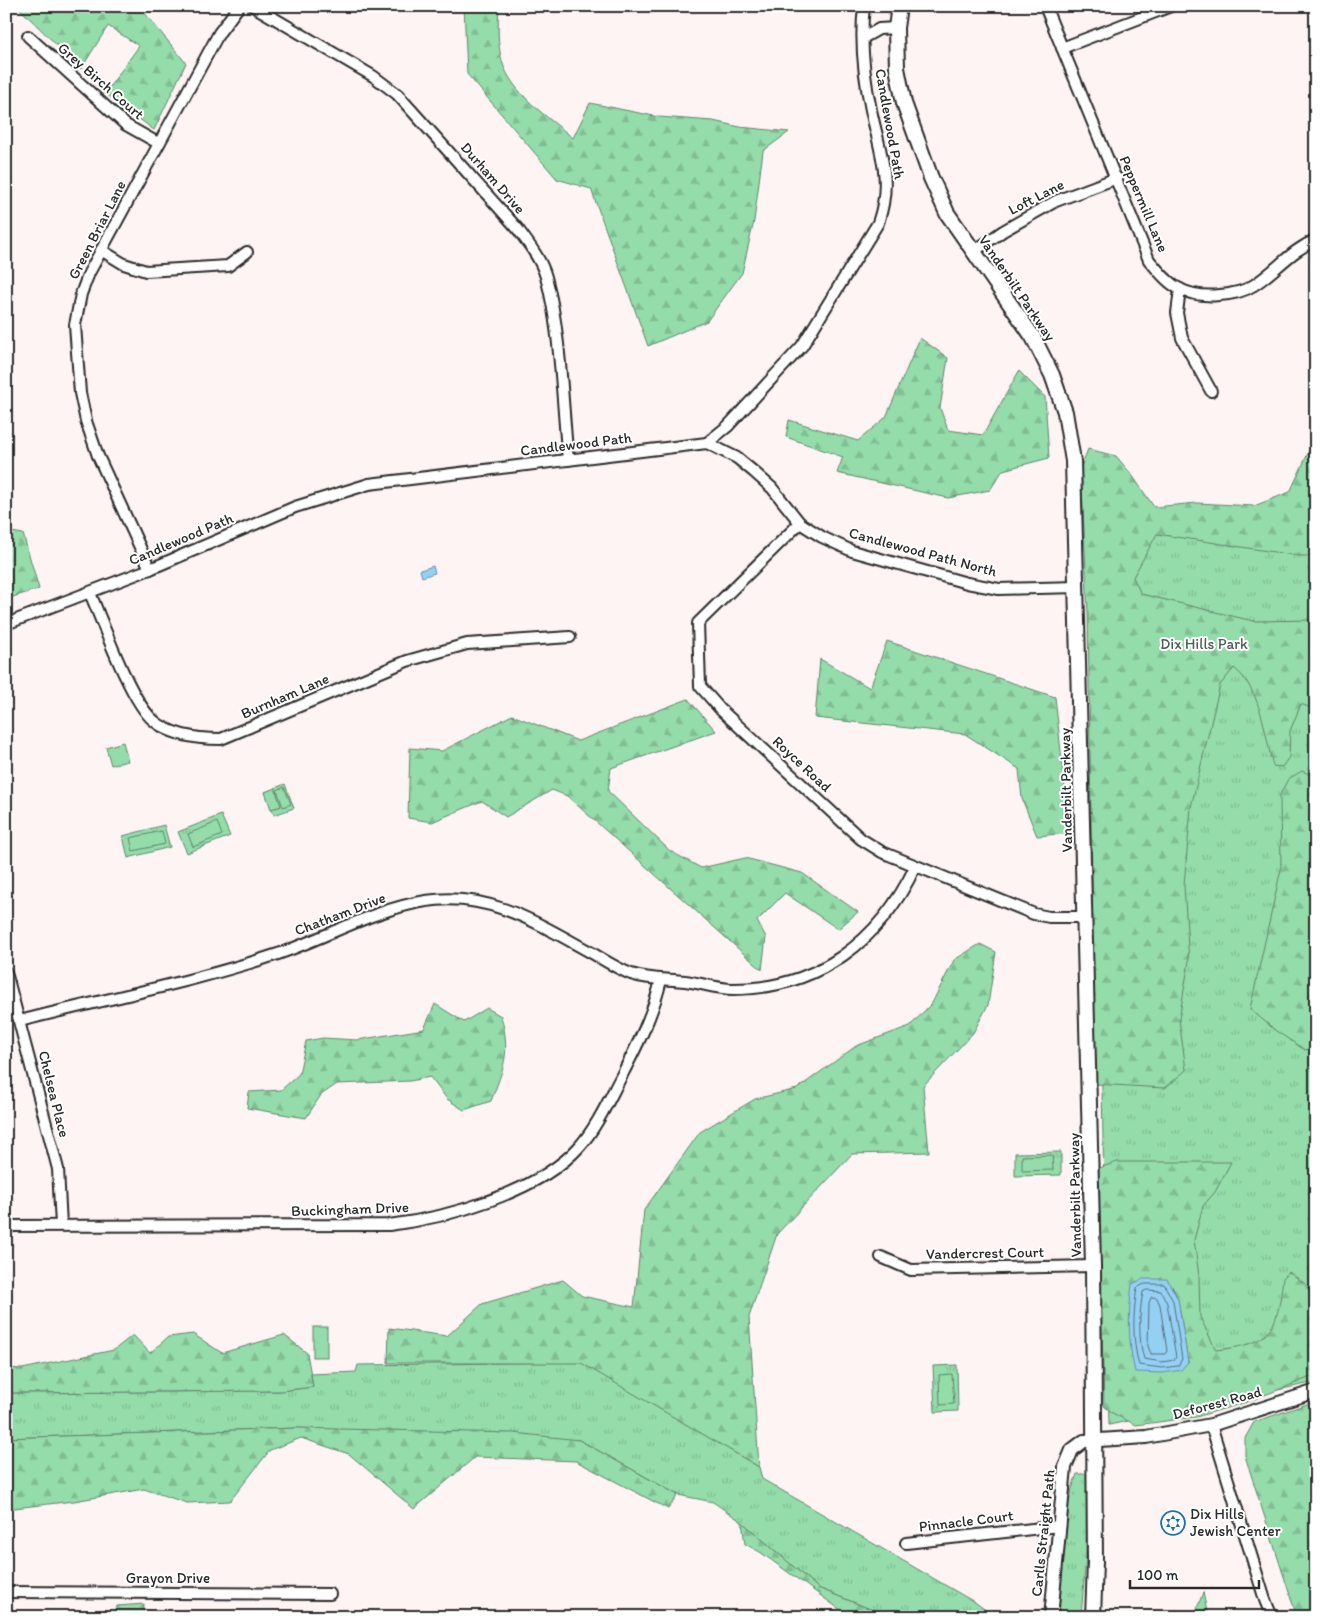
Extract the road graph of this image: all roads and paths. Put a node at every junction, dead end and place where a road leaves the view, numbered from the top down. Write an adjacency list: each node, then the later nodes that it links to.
1 (239, 6): 11 (street, Green Briar Lane)
2 (253, 6): 20 (street, Durham Drive)
3 (864, 6): 9 (street, Candlewood Path)
4 (899, 6): 7 (main road, Vanderbilt Parkway)
5 (1045, 6): 10 (street, Peppermill Lane)
6 (1171, 6): 10 (street)
7 (896, 28): 9 (street); 16 (main road, Vanderbilt Parkway)
8 (28, 36): 11 (street, Grey Birch Court)
9 (863, 38): 19 (street, Candlewood Path)
10 (1062, 48): 12 (street, Peppermill Lane)
11 (158, 143): 14 (street, Green Briar Lane)
12 (1117, 178): 16 (street, Loft Lane); 17 (street, Peppermill Lane)
13 (1316, 240): 17 (street, Peppermill Lane)
14 (101, 250): 15 (street); 22 (street, Green Briar Lane)
15 (247, 252)
16 (973, 252): 23 (main road, Vanderbilt Parkway)
17 (1180, 290): 18 (street)
18 (1211, 391)
19 (707, 443): 20 (street, Candlewood Path); 21 (street, Candlewood Path North)
20 (568, 460): 22 (street, Candlewood Path)
21 (800, 523): 23 (street, Candlewood Path North); 27 (street, Royce Road)
22 (150, 569): 24 (street, Candlewood Path)
23 (1078, 587): 28 (main road, Vanderbilt Parkway)
24 (90, 593): 25 (street, Candlewood Path); 26 (street, Burnham Lane)
25 (6, 624)
26 (570, 636)
27 (915, 867): 28 (street, Royce Road); 30 (street, Chatham Drive)
28 (1085, 917): 35 (main road, Vanderbilt Parkway)
29 (6, 972): 31 (street, Chelsea Place)
30 (661, 980): 31 (street, Chatham Drive); 32 (street, Buckingham Drive)
31 (20, 1021): 32 (street, Chelsea Place)
32 (61, 1225): 33 (street, Buckingham Drive)
33 (6, 1226)
34 (881, 1257): 35 (street, Vandercrest Court)
35 (1093, 1266): 38 (main road, Vanderbilt Parkway)
36 (1316, 1391): 37 (street, Deforest Road)
37 (1211, 1425): 38 (street, Deforest Road); 45 (street)
38 (1095, 1440): 39 (street, Carlls Straight Path); 44 (main road, Vanderbilt Parkway)
39 (1059, 1526): 40 (street, Pinnacle Court); 43 (street, Carlls Straight Path)
40 (906, 1543)
41 (6, 1592): 42 (street, Grayon Drive)
42 (330, 1594)
43 (1051, 1617)
44 (1092, 1617)
45 (1272, 1617)

